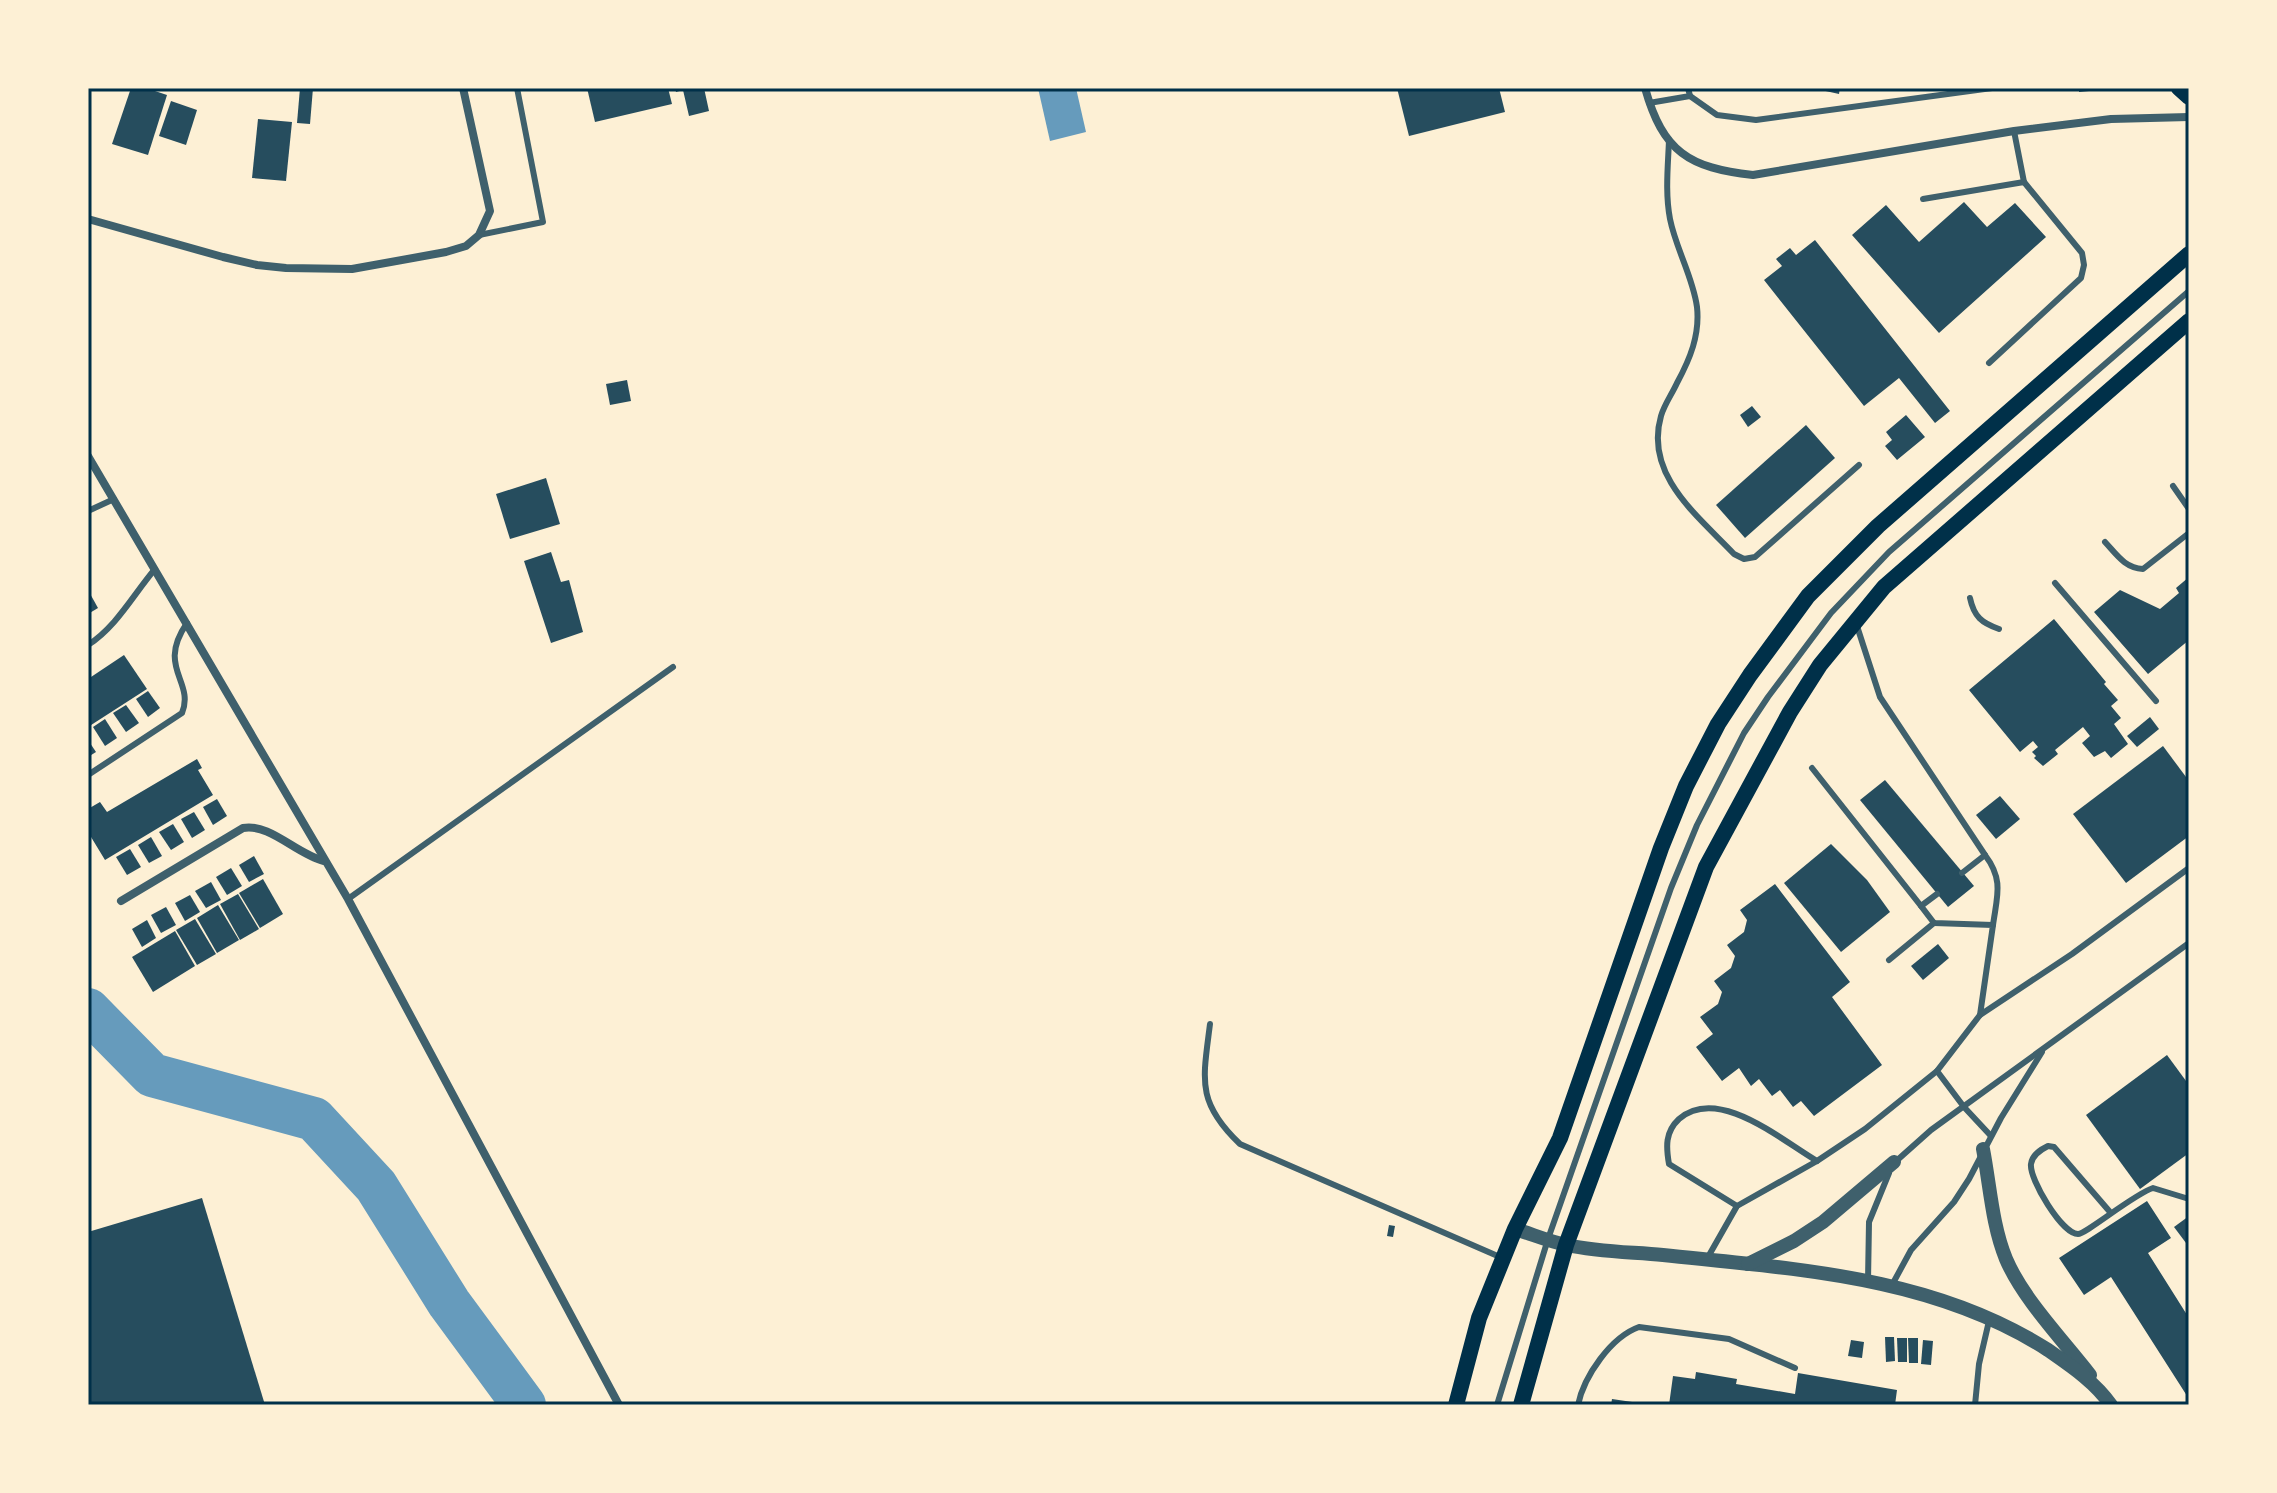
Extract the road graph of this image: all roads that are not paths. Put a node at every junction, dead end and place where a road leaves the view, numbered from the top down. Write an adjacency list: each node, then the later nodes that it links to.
1 (463, 88): 15 (street)
2 (517, 88): 15 (lane)
3 (1645, 88): 8 (street)
4 (1992, 88): 6 (lane)
5 (2179, 88): 7 (main road)
6 (1689, 92): 8 (lane)
7 (2189, 97)
8 (1649, 103): 11 (street)
9 (2189, 117): 10 (street)
10 (2014, 131): 11 (street); 12 (lane)
11 (1669, 140): 23 (lane)
12 (2024, 182): 13 (lane); 21 (lane)
13 (1923, 199)
14 (88, 219): 15 (street)
15 (479, 235)
16 (2189, 254): 64 (main road)
17 (2189, 285): 19 (lane)
18 (2189, 291): 19 (lane)
19 (2180, 297): 65 (lane)
20 (2189, 321): 33 (main road)
21 (1989, 363)
22 (88, 456): 25 (street)
23 (1859, 465)
24 (2173, 486): 26 (lane)
25 (114, 499): 27 (lane); 30 (street)
26 (2189, 509)
27 (88, 511)
28 (2189, 533): 29 (lane)
29 (2105, 542)
30 (155, 569): 34 (street); 36 (lane)
31 (2055, 583): 38 (lane)
32 (1970, 598): 35 (lane)
33 (1855, 620): 41 (lane); 66 (main road)
34 (187, 623): 40 (lane); 42 (street)
35 (1999, 629)
36 (88, 645)
37 (673, 667): 46 (lane)
38 (2156, 701)
39 (1812, 768): 48 (lane)
40 (88, 775)
41 (1985, 855): 44 (lane); 50 (lane)
42 (324, 861): 46 (street); 47 (street)
43 (2189, 868): 53 (lane)
44 (1962, 873)
45 (1937, 894): 48 (lane)
46 (348, 899): 75 (street)
47 (121, 901)
48 (1921, 906): 49 (lane)
49 (1934, 923): 50 (lane); 52 (lane)
50 (1993, 925): 53 (lane)
51 (2189, 943): 55 (lane)
52 (1889, 960)
53 (1980, 1015): 56 (lane)
54 (1210, 1024): 67 (lane)
55 (2044, 1049): 57 (lane); 58 (lane)
56 (1937, 1071): 57 (lane); 59 (lane)
57 (1964, 1107): 58 (lane); 60 (lane)
58 (1987, 1142): 71 (lane); 74 (street)
59 (1817, 1161): 62 (lane); 62 (lane)
60 (1894, 1162): 69 (street); 70 (lane)
61 (2189, 1199): 63 (lane)
62 (1737, 1206): 68 (lane)
63 (2110, 1212): 63 (lane)
64 (1515, 1229): 65 (street); 67 (main road)
65 (1548, 1239): 66 (street); 77 (lane)
66 (1566, 1245): 68 (street); 78 (main road)
67 (1503, 1258): 76 (main road)
68 (1707, 1260): 69 (street)
69 (1748, 1264): 70 (street)
70 (1868, 1281): 71 (street)
71 (1892, 1285): 72 (street)
72 (1990, 1317): 74 (street); 80 (lane)
73 (1795, 1368): 79 (lane)
74 (2100, 1388): 81 (street)
75 (619, 1405)
76 (1456, 1405)
77 (1497, 1405)
78 (1521, 1405)
79 (1578, 1405)
80 (1975, 1405)
81 (2111, 1405)

